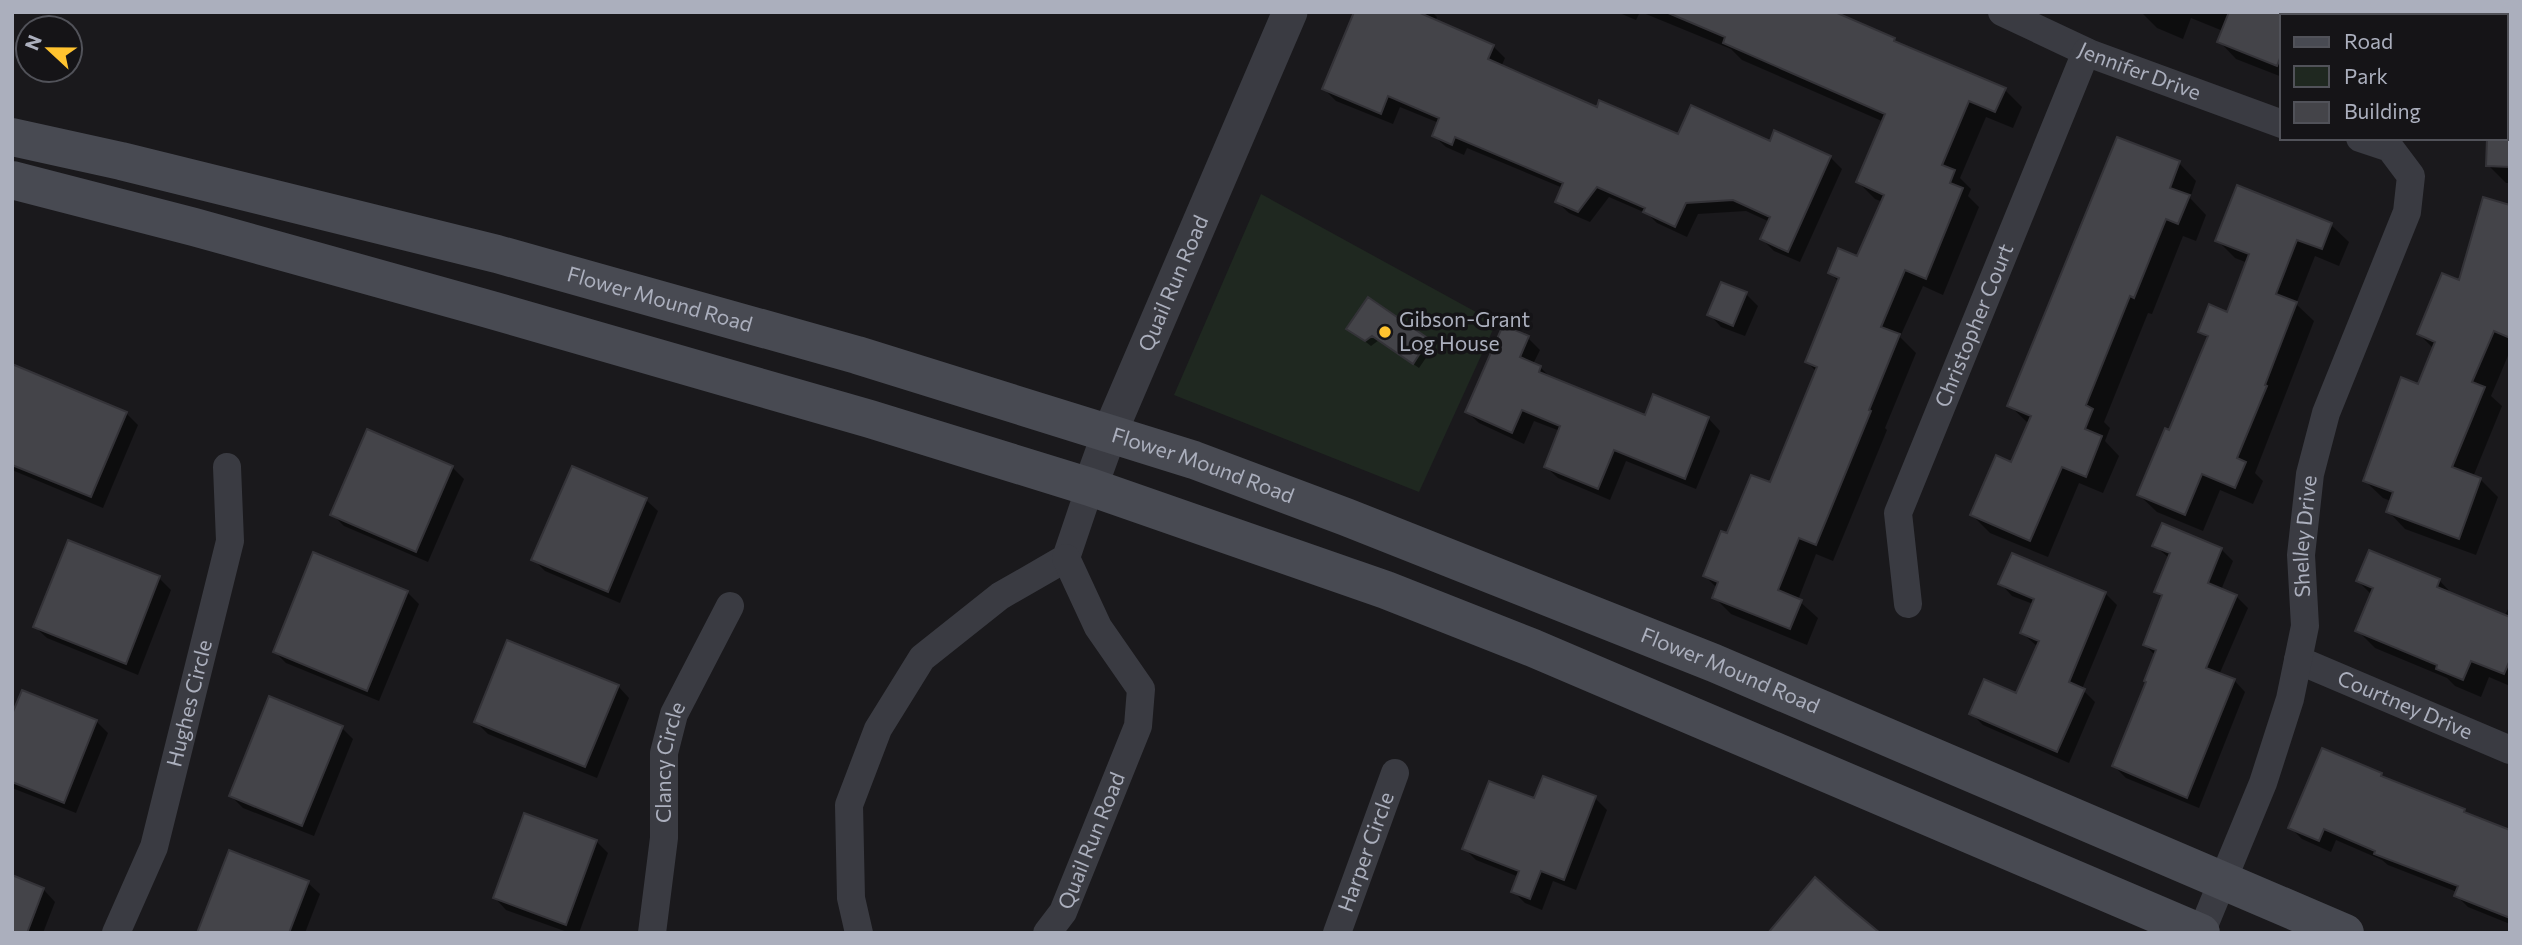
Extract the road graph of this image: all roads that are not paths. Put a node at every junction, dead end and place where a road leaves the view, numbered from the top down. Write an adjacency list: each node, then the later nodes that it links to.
1 (1290, 12): 8 (street, Quail Run Road)
2 (2002, 12): 3 (street, Jennifer Drive)
3 (2086, 51): 4 (street, Jennifer Drive); 12 (street, Christopher Court)
4 (2280, 123)
5 (12, 137): 8 (main road, Flower Mound Road)
6 (2366, 140): 14 (street, Shelley Drive)
7 (12, 180): 10 (main road)
8 (1110, 432): 10 (street, Quail Run Road); 17 (main road, Flower Mound Road)
9 (227, 467): 18 (street, Hughes Circle)
10 (1090, 486): 11 (street, Quail Run Road); 23 (main road)
11 (1066, 558): 20 (street); 21 (street, Quail Run Road)
12 (1908, 604)
13 (730, 606): 19 (street, Clancy Circle)
14 (2298, 660): 15 (street, Courtney Drive); 17 (street, Shelley Drive)
15 (2510, 750)
16 (1395, 773): 22 (street, Harper Circle)
17 (2224, 881): 23 (street, Shelley Drive); 24 (main road, Flower Mound Road)
18 (116, 933)
19 (652, 933)
20 (859, 933)
21 (1047, 933)
22 (1337, 933)
23 (2201, 933)
24 (2345, 933)

